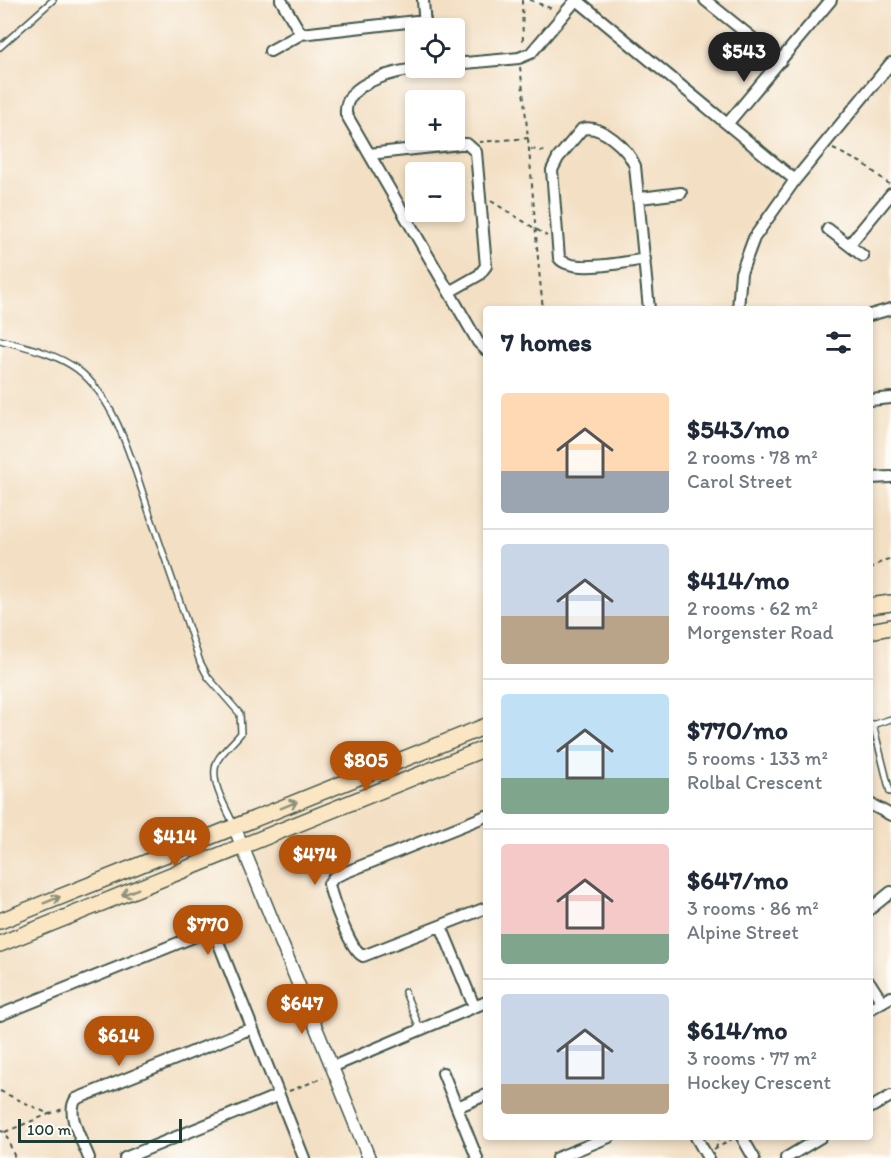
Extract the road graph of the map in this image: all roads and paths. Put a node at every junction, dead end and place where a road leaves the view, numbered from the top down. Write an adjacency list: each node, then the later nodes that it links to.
1 (54, 0): 13 (lane)
2 (281, 0): 12 (street)
3 (423, 0): 10 (street)
4 (522, 0): 15 (path)
5 (530, 0): 9 (path)
6 (576, 0): 9 (street); 20 (street)
7 (705, 0): 16 (street)
8 (831, 0): 16 (street)
9 (564, 14): 15 (street)
10 (424, 18)
11 (405, 26): 12 (street)
12 (301, 34): 14 (street)
13 (0, 47)
14 (270, 51)
15 (519, 58): 17 (street); 21 (path)
16 (781, 61): 20 (street)
17 (465, 63)
18 (891, 63): 22 (street)
19 (405, 70): 25 (street)
20 (728, 123): 27 (street)
21 (530, 138): 23 (path); 24 (path)
22 (825, 145): 27 (street); 28 (path)
23 (472, 148): 25 (street); 31 (street)
24 (531, 149): 26 (path); 34 (path)
25 (369, 154): 39 (street)
26 (558, 158): 32 (street); 35 (street)
27 (795, 180): 42 (street)
28 (891, 186)
29 (681, 193): 32 (street)
30 (891, 194): 36 (street)
31 (482, 198): 34 (path); 39 (street)
32 (640, 198): 38 (street)
33 (828, 229): 36 (street)
34 (536, 230): 35 (path); 40 (path)
35 (557, 243): 38 (street)
36 (849, 245): 37 (street)
37 (863, 256)
38 (645, 259): 41 (street)
39 (448, 292): 46 (street)
40 (543, 306)
41 (650, 306)
42 (738, 306)
43 (891, 309): 44 (street)
44 (873, 314)
45 (0, 340): 66 (lane)
46 (483, 347)
47 (891, 398): 48 (street)
48 (873, 400)
49 (891, 477): 50 (street)
50 (873, 478)
51 (891, 559): 52 (path)
52 (873, 568)
53 (891, 603): 54 (main road)
54 (873, 606)
55 (891, 627): 56 (main road)
56 (873, 630)
57 (891, 719): 58 (lane)
58 (873, 725)
59 (483, 727): 66 (main road, one-way to 59)
60 (873, 729): 62 (lane)
61 (483, 749): 67 (main road)
62 (890, 792)
63 (873, 807): 64 (street)
64 (891, 815)
65 (483, 817): 73 (street)
66 (234, 826): 67 (street); 72 (main road, one-way to 66)
67 (242, 846): 75 (main road, one-way to 75); 85 (street)
68 (891, 892): 69 (street)
69 (873, 907)
70 (483, 909): 73 (street)
71 (207, 915): 74 (street)
72 (0, 921)
73 (441, 926): 80 (street)
74 (213, 929): 82 (street); 83 (street)
75 (0, 944)
76 (873, 986): 78 (street)
77 (405, 992): 84 (lane)
78 (886, 999): 81 (street)
79 (483, 1003): 80 (street)
80 (474, 1006): 84 (street)
81 (873, 1007)
82 (0, 1015)
83 (252, 1028): 89 (street); 92 (street)
84 (420, 1031): 85 (street)
85 (332, 1067): 110 (street)
86 (443, 1073): 94 (street)
87 (323, 1078): 89 (path)
88 (0, 1091): 95 (path)
89 (281, 1094): 108 (street); 109 (street)
90 (483, 1096): 94 (street)
91 (891, 1096): 93 (street)
92 (72, 1106): 95 (path); 107 (street)
93 (873, 1106)
94 (457, 1107): 111 (street)
95 (49, 1114): 97 (path)
96 (0, 1131): 97 (path)
97 (4, 1132): 106 (path)
98 (602, 1140): 112 (street)
99 (698, 1140): 105 (street)
100 (718, 1140): 104 (path)
101 (730, 1140): 104 (path)
102 (744, 1140): 113 (street)
103 (816, 1140): 114 (street)
104 (716, 1149): 105 (path)
105 (707, 1157)
106 (15, 1158)
107 (89, 1158)
108 (125, 1158)
109 (304, 1158)
110 (369, 1158)
111 (477, 1158)
112 (557, 1158)
113 (754, 1158)
114 (786, 1158)

